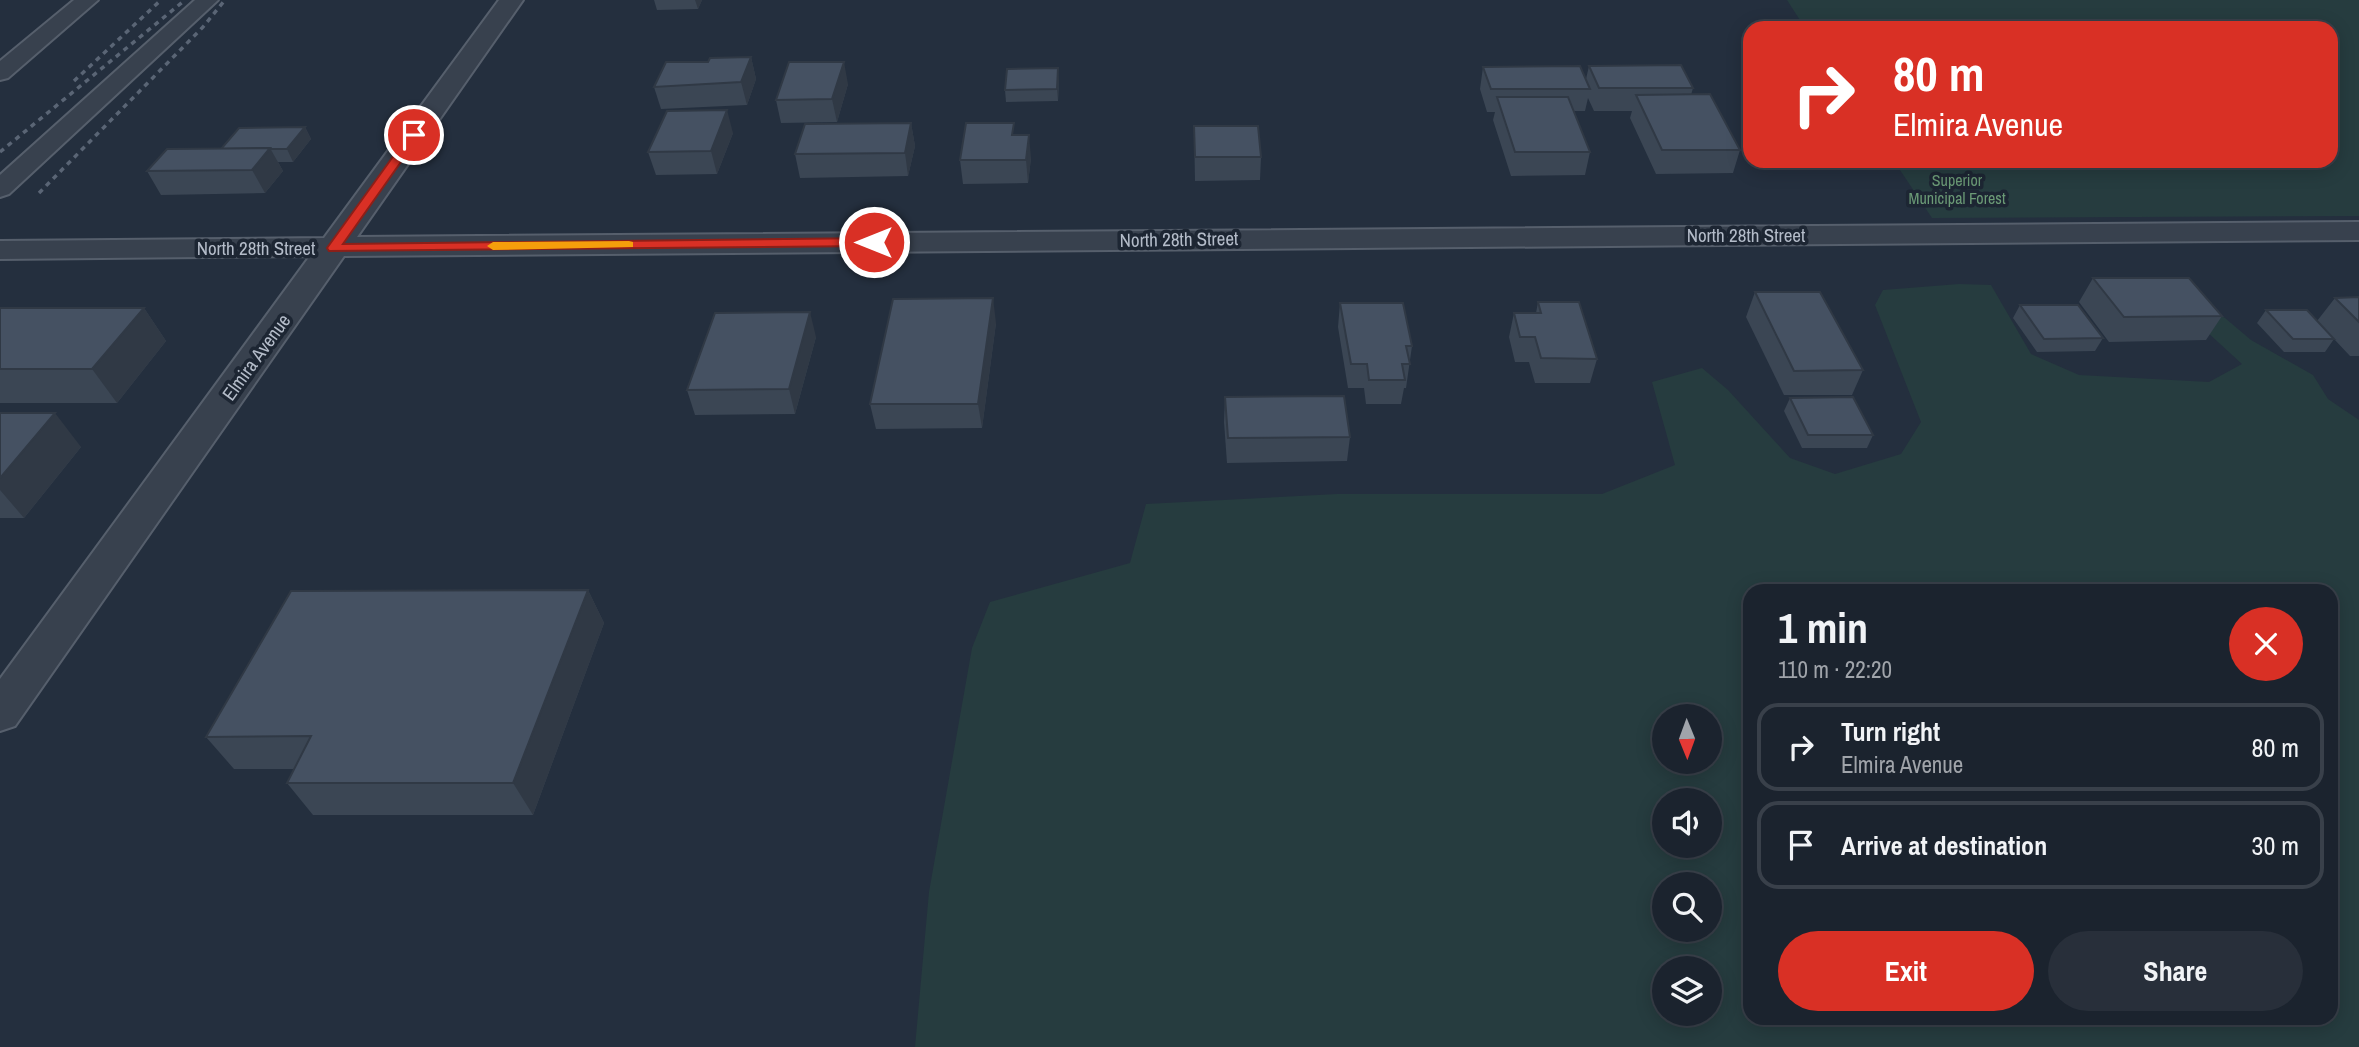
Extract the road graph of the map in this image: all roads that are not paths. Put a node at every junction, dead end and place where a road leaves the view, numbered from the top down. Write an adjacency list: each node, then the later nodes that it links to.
1 (87, 0): 4 (lane)
2 (207, 0): 5 (lane)
3 (511, 0): 7 (street, Elmira Avenue)
4 (0, 73)
5 (0, 189)
6 (2359, 232): 7 (street, North 28th Street)
7 (334, 248): 8 (street, North 28th Street); 9 (street, Elmira Avenue)
8 (0, 250)
9 (0, 713)

